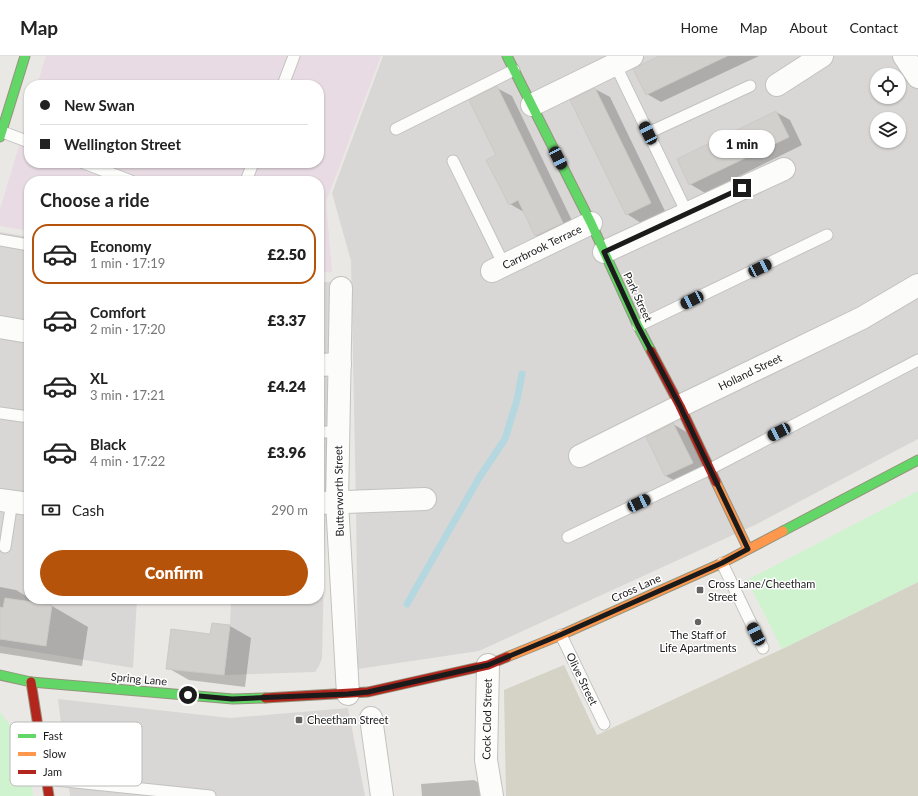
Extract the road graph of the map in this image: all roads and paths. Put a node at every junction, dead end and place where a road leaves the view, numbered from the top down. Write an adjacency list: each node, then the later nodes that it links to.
1 (26, 56): 14 (main road)
2 (294, 56): 9 (lane)
3 (507, 56): 7 (main road, Park Street)
4 (822, 56): 10 (street)
5 (904, 56): 8 (street)
6 (623, 60): 12 (street); 15 (lane)
7 (514, 70): 12 (main road, Park Street); 13 (lane)
8 (918, 77)
9 (285, 80)
10 (777, 85)
11 (750, 86): 15 (lane)
12 (532, 105): 22 (main road, Park Street)
13 (396, 129)
14 (0, 133): 16 (lane)
15 (648, 133): 21 (lane)
16 (24, 140)
17 (453, 161): 27 (lane)
18 (97, 168): 20 (lane)
19 (784, 168): 21 (street)
20 (118, 176)
21 (687, 213): 26 (street)
22 (591, 223): 26 (main road, Park Street); 27 (street, Carrbrook Terrace)
23 (827, 235): 30 (lane)
24 (0, 240): 25 (lane)
25 (24, 244)
26 (604, 252): 30 (main road, Park Street)
27 (498, 268)
28 (918, 285): 35 (street, Holland Street)
29 (341, 288): 34 (street, Butterworth Street)
30 (638, 326): 35 (main road, Park Street)
31 (0, 327): 32 (street)
32 (24, 331)
33 (918, 360): 41 (lane)
34 (329, 364): 38 (street, Butterworth Street)
35 (680, 406): 39 (street, Holland Street); 41 (main road, Park Street)
36 (0, 413): 37 (lane)
37 (24, 416)
38 (328, 432): 44 (street, Butterworth Street)
39 (580, 456)
40 (918, 460): 47 (main road, Cross Lane)
41 (710, 469): 45 (lane); 47 (main road, Park Street)
42 (424, 499): 44 (street)
43 (14, 502): 46 (lane)
44 (328, 502): 54 (street, Butterworth Street)
45 (568, 537)
46 (6, 547)
47 (748, 549): 48 (main road, Cross Lane)
48 (722, 563): 49 (main road, Cross Lane); 50 (lane)
49 (560, 635): 51 (main road, Cross Lane); 57 (lane, Olive Street)
50 (763, 648)
51 (488, 665): 54 (main road, Cross Lane); 63 (street, Cock Clod Street)
52 (0, 675): 53 (main road, Spring Lane)
53 (31, 682): 54 (main road, Spring Lane); 56 (main road)
54 (348, 694)
55 (371, 718): 62 (street)
56 (37, 722)
57 (604, 724)
58 (47, 786): 60 (main road)
59 (108, 786): 61 (lane)
60 (49, 796)
61 (210, 796)
62 (382, 796)
63 (492, 796)

